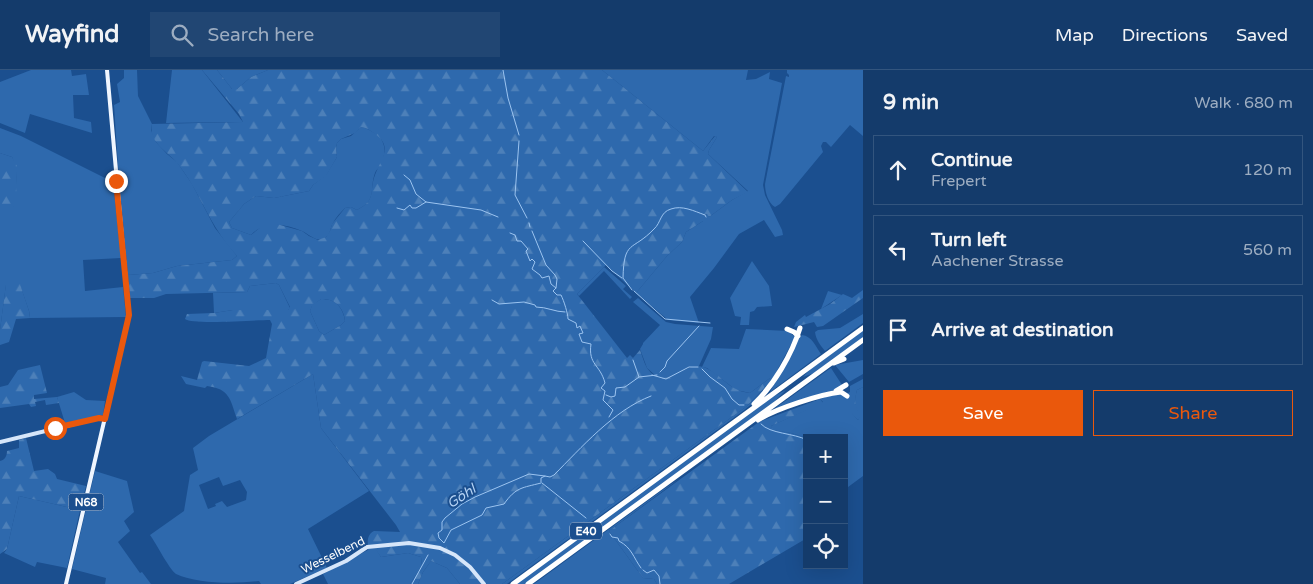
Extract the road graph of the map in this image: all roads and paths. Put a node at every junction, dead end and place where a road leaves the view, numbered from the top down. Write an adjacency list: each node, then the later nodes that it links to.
1 (107, 70): 13 (main road, N68)
2 (800, 328): 5 (highway)
3 (863, 328): 12 (highway, E40)
4 (787, 329): 5 (highway)
5 (798, 336): 12 (highway)
6 (863, 340): 8 (highway, E40)
7 (844, 359): 8 (highway)
8 (827, 366): 14 (highway, E40)
9 (846, 385): 10 (highway)
10 (831, 394): 11 (highway); 14 (highway)
11 (848, 396)
12 (750, 410): 19 (highway, E40)
13 (105, 419): 15 (street); 16 (main road, N68)
14 (746, 425): 20 (highway, E40)
15 (0, 442)
16 (66, 584)
17 (296, 584): 18 (street, Wesselbend)
18 (484, 584)
19 (513, 584)
20 (528, 584)

